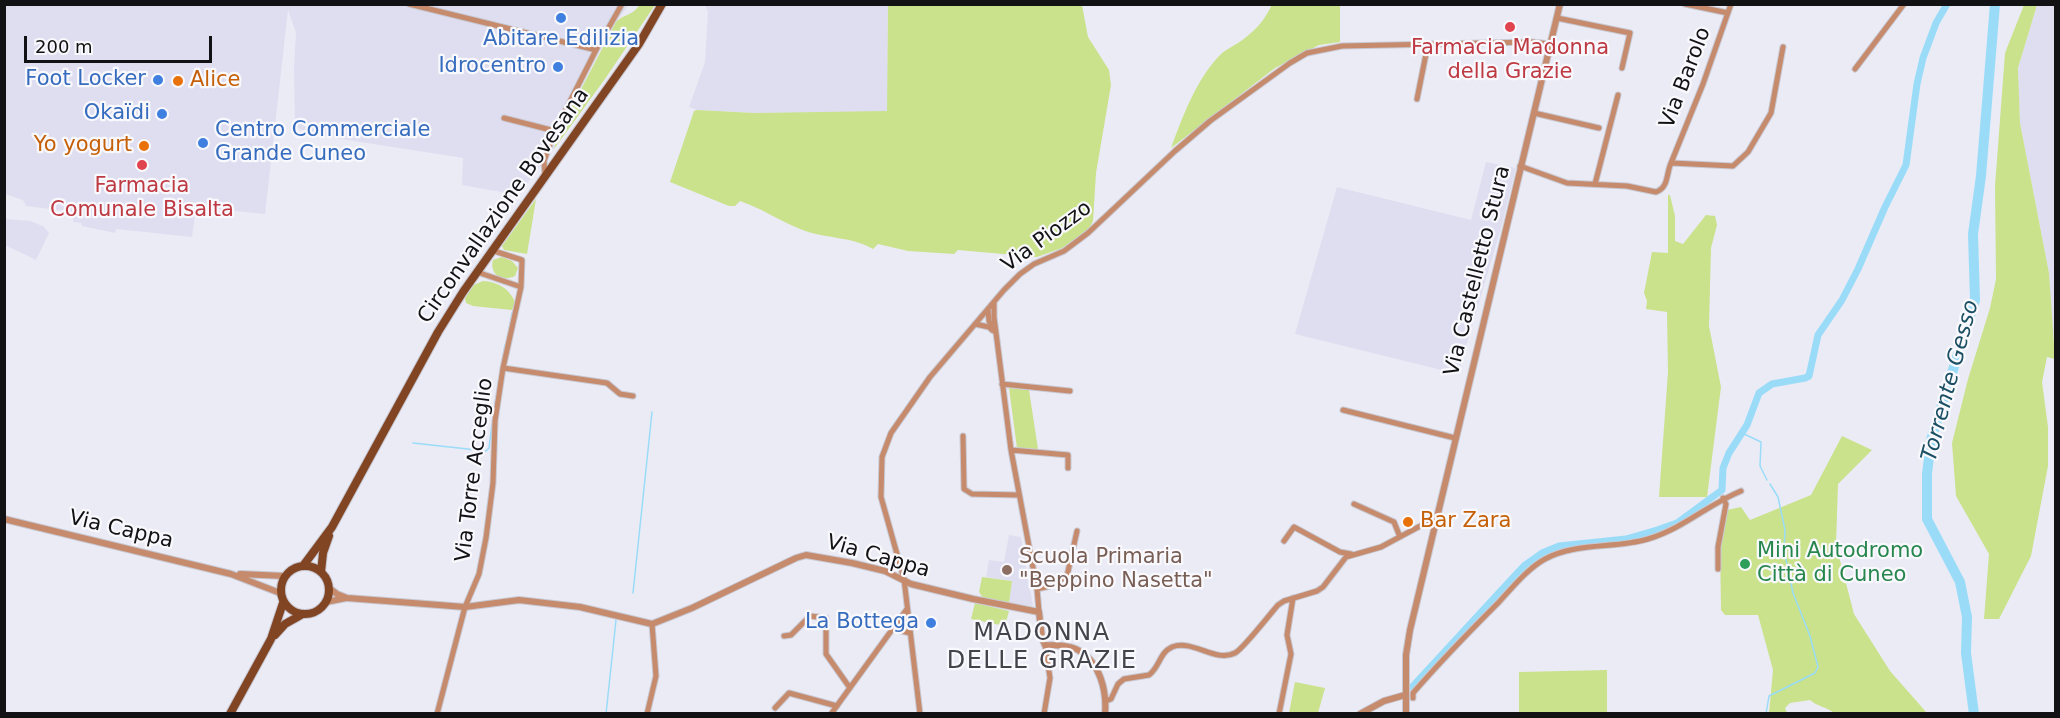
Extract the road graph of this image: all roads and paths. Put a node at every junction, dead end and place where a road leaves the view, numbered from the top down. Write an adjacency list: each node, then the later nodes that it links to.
1 (410, 4): 13 (street)
2 (622, 4): 13 (street)
3 (662, 4): 24 (main road, Circonvallazione Bovesana)
4 (1560, 4): 9 (street, Via Castelletto Stura)
5 (1685, 4): 8 (street)
6 (1731, 4): 8 (street, Via Barolo)
7 (1904, 4): 15 (street)
8 (1728, 13): 22 (street, Via Barolo)
9 (1557, 18): 11 (street, Via Castelletto Stura); 14 (street)
10 (1428, 44): 11 (street, Via Piozzo); 17 (street); 29 (street, Via Piozzo)
11 (1550, 44): 18 (street, Via Castelletto Stura)
12 (1784, 47): 22 (street, Via Barolo)
13 (596, 50): 21 (street)
14 (1622, 68)
15 (1855, 69)
16 (1617, 95): 25 (street)
17 (1417, 99)
18 (1534, 112): 20 (street); 23 (street, Via Castelletto Stura)
19 (504, 118): 21 (street)
20 (1599, 128)
21 (555, 131): 24 (street)
22 (1671, 163): 25 (street, Via Barolo)
23 (1521, 166): 25 (street, Via Barolo); 39 (street, Via Castelletto Stura)
24 (545, 175): 26 (main road, Circonvallazione Bovesana)
25 (1595, 184)
26 (491, 250): 27 (main road, Circonvallazione Bovesana); 28 (street, Via Torre Acceglio)
27 (477, 272): 28 (street); 48 (main road, Circonvallazione Bovesana)
28 (521, 287): 33 (street, Via Torre Acceglio)
29 (995, 301): 30 (street, Via Piozzo); 32 (street)
30 (988, 310): 31 (street, Via Piozzo); 32 (street)
31 (975, 324): 32 (street); 58 (street, Via Piozzo)
32 (998, 336): 34 (street)
33 (503, 369): 36 (street, Via Torre Acceglio); 65 (street, Via Torre Acceglio)
34 (1002, 384): 35 (street); 40 (street)
35 (1070, 391)
36 (633, 396)
37 (1343, 410): 39 (street)
38 (963, 436): 43 (street)
39 (1455, 438): 46 (street, Via Castelletto Stura)
40 (1011, 450): 41 (street); 43 (street)
41 (1068, 468)
42 (1741, 491): 44 (street)
43 (1018, 495): 60 (street)
44 (1723, 498): 54 (street); 77 (street)
45 (1354, 504): 50 (street)
46 (1437, 518): 50 (street); 76 (street, Via Castelletto Stura)
47 (4, 519): 56 (street, Via Cappa)
48 (332, 527): 53 (main road, Circonvallazione Bovesana); 55 (main road, Circonvallazione Bovesana)
49 (1077, 531): 60 (street)
50 (1400, 537): 52 (street)
51 (1284, 541): 52 (street)
52 (1352, 554): 63 (street)
53 (303, 566): 55 (main road); 57 (main road)
54 (1718, 569)
55 (321, 572): 59 (main road)
56 (231, 574): 57 (street); 61 (street)
57 (285, 576): 61 (main road)
58 (904, 579): 66 (street, Via Piozzo); 67 (street, Via Cappa); 69 (street, Via Cappa)
59 (329, 588): 62 (street); 64 (main road)
60 (1037, 589): 67 (street)
61 (282, 598): 68 (main road); 73 (main road)
62 (347, 598): 64 (street); 65 (street)
63 (1293, 598): 78 (street); 88 (street)
64 (326, 602): 68 (main road)
65 (465, 607): 69 (street); 82 (street, Via Torre Acceglio)
66 (907, 609): 70 (street); 71 (street, Via Piozzo)
67 (1039, 612): 74 (street)
68 (301, 615): 73 (main road)
69 (652, 624): 83 (street)
70 (893, 629): 71 (street); 75 (street)
71 (910, 633): 85 (street, Via Piozzo)
72 (784, 636): 75 (street)
73 (271, 639): 81 (main road)
74 (1045, 645): 78 (street); 86 (street)
75 (850, 688): 79 (street)
76 (1406, 695): 89 (street); 90 (street, Via Castelletto Stura)
77 (1413, 698)
78 (1106, 700): 87 (street)
79 (837, 706): 80 (street); 84 (street)
80 (775, 708)
81 (230, 714)
82 (437, 714)
83 (647, 714)
84 (831, 714)
85 (920, 714)
86 (1044, 714)
87 (1105, 714)
88 (1279, 714)
89 (1359, 714)
90 (1406, 714)

